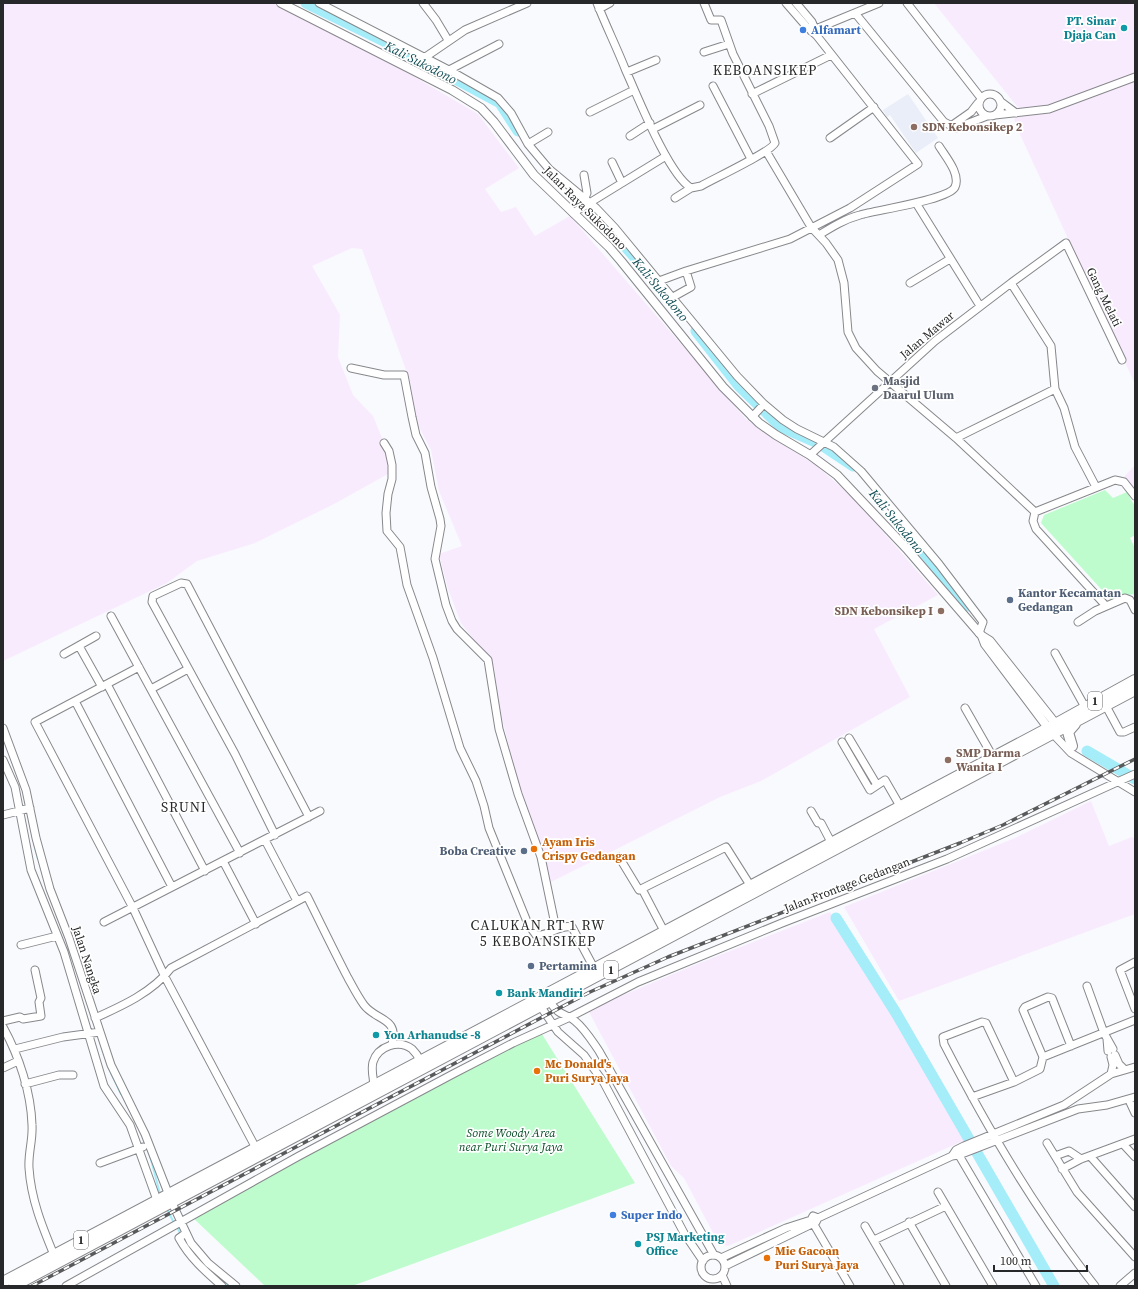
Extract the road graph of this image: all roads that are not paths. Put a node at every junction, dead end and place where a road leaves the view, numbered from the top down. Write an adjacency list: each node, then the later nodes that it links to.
1 (281, 3): 52 (main road, Jalan Raya Sukodono)
2 (319, 3): 19 (street)
3 (423, 3): 14 (street)
4 (527, 3): 14 (street)
5 (610, 3): 11 (street)
6 (704, 3): 16 (street)
7 (786, 3): 13 (street)
8 (796, 3): 13 (street)
9 (879, 3): 12 (street)
10 (907, 3): 27 (street)
11 (598, 6): 22 (street)
12 (855, 13): 13 (street); 36 (street)
13 (815, 32): 18 (street)
14 (448, 40): 19 (street)
15 (499, 44): 21 (street)
16 (729, 44): 17 (street); 26 (street)
17 (704, 52)
18 (831, 55): 26 (street); 30 (street)
19 (424, 58): 21 (street)
20 (656, 60): 22 (street)
21 (449, 70): 40 (street)
22 (627, 72): 25 (street)
23 (1135, 78): 32 (street)
24 (713, 86): 44 (street)
25 (634, 90): 31 (street); 35 (street)
26 (752, 94): 42 (street)
27 (980, 100): 28 (street); 34 (street); 36 (street)
28 (1000, 101): 32 (street); 33 (street)
29 (700, 105): 35 (street)
30 (874, 107): 39 (street); 53 (street)
31 (590, 112)
32 (1016, 112): 33 (street)
33 (995, 115): 34 (street)
34 (988, 116): 36 (street)
35 (651, 126): 38 (street); 43 (street)
36 (951, 126)
37 (548, 132): 40 (street)
38 (630, 136)
39 (830, 138)
40 (528, 144): 50 (street)
41 (939, 146): 51 (street)
42 (766, 151): 44 (street); 53 (street)
43 (666, 156): 47 (street); 48 (street)
44 (751, 159): 48 (street)
45 (612, 162): 47 (street)
46 (584, 175): 50 (street)
47 (622, 183): 50 (street)
48 (691, 188): 49 (street)
49 (675, 198)
50 (587, 202): 52 (street); 57 (street)
51 (916, 203): 53 (street); 55 (street)
52 (575, 212): 67 (main road, Jalan Raya Sukodono)
53 (814, 230): 56 (street); 64 (street)
54 (1066, 243): 58 (street, Jalan Mawar); 62 (street, Gang Melati)
55 (950, 259): 59 (street); 61 (street)
56 (686, 271): 57 (street); 60 (street)
57 (659, 281): 60 (street)
58 (1011, 282): 61 (street, Jalan Mawar); 65 (street)
59 (910, 283)
60 (673, 297): 66 (street)
61 (980, 306): 64 (street, Jalan Mawar)
62 (1122, 360)
63 (352, 368): 133 (street)
64 (889, 382): 68 (street); 69 (street, Jalan Mawar)
65 (1056, 389): 68 (street); 72 (street)
66 (764, 405): 67 (street); 69 (street)
67 (754, 416): 71 (main road, Jalan Raya Sukodono)
68 (956, 438): 74 (street)
69 (823, 442): 71 (street, Jalan Mawar); 79 (street)
70 (384, 443): 133 (street)
71 (812, 452): 79 (main road, Jalan Raya Sukodono)
72 (1096, 487): 73 (street); 74 (street)
73 (1135, 496)
74 (1035, 512): 75 (street)
75 (1106, 606): 76 (street); 78 (street)
76 (1135, 610)
77 (111, 616): 84 (street)
78 (1078, 622)
79 (980, 634): 97 (main road, Jalan Raya Sukodono)
80 (96, 636): 81 (street)
81 (79, 646): 82 (street); 87 (street)
82 (64, 654)
83 (1055, 654): 92 (street)
84 (139, 667): 87 (street); 88 (street)
85 (188, 670): 88 (street); 116 (street); 117 (street)
86 (1135, 680): 92 (highway, 1)
87 (105, 685): 90 (street); 125 (street)
88 (151, 689): 120 (street)
89 (1135, 690): 91 (highway, 1)
90 (75, 701): 127 (street); 130 (street)
91 (1106, 706): 94 (highway, 1); 95 (street)
92 (1086, 707): 97 (highway, 1)
93 (965, 708): 103 (street)
94 (1080, 721): 97 (highway, 1); 101 (highway)
95 (1135, 727)
96 (3, 728): 99 (street, Jalan Nangka)
97 (1055, 729): 101 (street); 103 (highway, 1); 105 (street); 142 (highway, 1)
98 (849, 738): 108 (street)
99 (5, 739): 102 (street, Jalan Nangka)
100 (842, 742): 108 (street)
101 (1072, 746): 105 (street)
102 (8, 749): 111 (street, Jalan Nangka)
103 (993, 757): 110 (highway, 1)
104 (3, 760): 112 (street)
105 (1083, 761): 107 (street)
106 (1131, 776): 107 (street, Jalan Frontage Gedangan)
107 (1118, 782): 109 (street); 145 (street, Jalan Frontage Gedangan)
108 (877, 785): 110 (street)
109 (1135, 792)
110 (900, 806): 119 (highway, 1)
111 (30, 808): 112 (street); 122 (street, Jalan Nangka)
112 (21, 811): 115 (street); 123 (street)
113 (320, 811): 116 (street)
114 (811, 811): 119 (street)
115 (3, 815)
116 (309, 817): 117 (street)
117 (275, 835): 118 (street)
118 (265, 840): 120 (street); 129 (street)
119 (831, 842): 126 (highway, 1)
120 (240, 853): 124 (street)
121 (619, 857): 128 (street)
122 (40, 858): 123 (street); 144 (street, Jalan Nangka)
123 (30, 859): 135 (street)
124 (223, 861): 125 (street); 132 (street)
125 (205, 871): 127 (street)
126 (750, 885): 128 (street); 134 (highway, 1)
127 (172, 887): 130 (street)
128 (642, 889): 134 (street)
129 (297, 901): 132 (street); 152 (street)
130 (133, 908): 131 (street); 140 (street)
131 (104, 922)
132 (256, 924): 140 (street)
133 (556, 929): 138 (street)
134 (664, 931): 138 (highway, 1)
135 (57, 936): 136 (street); 150 (street)
136 (22, 946)
137 (1135, 962): 143 (street)
138 (594, 968): 142 (highway, 1)
139 (34, 970): 147 (street)
140 (165, 977): 144 (street); 178 (street)
141 (1087, 986): 151 (street)
142 (543, 1000): 145 (street); 148 (street); 157 (highway, 1); 180 (highway, 1)
143 (1135, 1009)
144 (95, 1018): 150 (street, Jalan Nangka)
145 (568, 1018): 148 (street, Jalan Frontage Gedangan); 198 (street)
146 (1135, 1020): 151 (street)
147 (3, 1021)
148 (553, 1025): 193 (street, Jalan Frontage Gedangan); 200 (street)
149 (3, 1027): 154 (street)
150 (95, 1033): 154 (street); 177 (street, Jalan Nangka); 177 (street)
151 (1106, 1036): 153 (street); 155 (street)
152 (392, 1044): 157 (street); 166 (street)
153 (1071, 1046): 156 (street); 156 (street)
154 (15, 1049): 158 (street)
155 (1112, 1053): 161 (street); 162 (street)
156 (1043, 1057): 164 (street)
157 (420, 1060): 166 (highway, 1)
158 (18, 1061): 160 (street); 165 (street)
159 (1135, 1067): 161 (street)
160 (3, 1068)
161 (1124, 1069): 162 (street)
162 (1111, 1074): 169 (street)
163 (73, 1075): 165 (street)
164 (1014, 1082): 167 (street); 167 (street)
165 (25, 1084): 197 (street)
166 (374, 1084): 178 (highway, 1)
167 (972, 1097): 173 (street)
168 (1132, 1098): 170 (street); 171 (street)
169 (1074, 1099): 170 (street); 172 (street)
170 (1078, 1109): 172 (street)
171 (1135, 1113)
172 (1029, 1123): 173 (street)
173 (994, 1137): 179 (street); 217 (street)
174 (1135, 1139): 176 (street)
175 (1047, 1143): 181 (street)
176 (1123, 1144): 182 (street); 183 (street)
177 (144, 1147): 185 (street); 188 (street, Jalan Nangka); 188 (street)
178 (255, 1147): 180 (street); 188 (highway, 1)
179 (956, 1154): 191 (street); 216 (street)
180 (260, 1156): 188 (highway, 1)
181 (1055, 1156): 184 (street); 186 (street)
182 (1090, 1156): 184 (street); 190 (street)
183 (1135, 1157)
184 (1081, 1159): 186 (street)
185 (100, 1163)
186 (1062, 1169): 199 (street)
187 (938, 1192): 189 (street)
188 (164, 1200): 193 (street); 197 (highway, 1); 207 (highway, 1)
189 (946, 1206): 192 (street); 215 (street)
190 (1135, 1207)
191 (814, 1220): 198 (street); 201 (street); 212 (street)
192 (909, 1222): 196 (street); 214 (street)
193 (177, 1224): 195 (street); 206 (street, Jalan Frontage Gedangan)
194 (865, 1226): 196 (street)
195 (183, 1234): 208 (street); 209 (street)
196 (874, 1240): 213 (street)
197 (54, 1255): 205 (highway, 1)
198 (717, 1256): 200 (street); 201 (street)
199 (1135, 1257)
200 (703, 1261): 204 (street)
201 (725, 1266): 203 (street)
202 (1135, 1273): 218 (street)
203 (722, 1275): 204 (street); 211 (street)
204 (714, 1279): 210 (street)
205 (3, 1282)
206 (70, 1285)
207 (14, 1286)
208 (222, 1286)
209 (236, 1286)
210 (717, 1286)
211 (727, 1286)
212 (850, 1286)
213 (900, 1286)
214 (946, 1286)
215 (993, 1286)
216 (1036, 1286)
217 (1095, 1286)
218 (1120, 1286)

